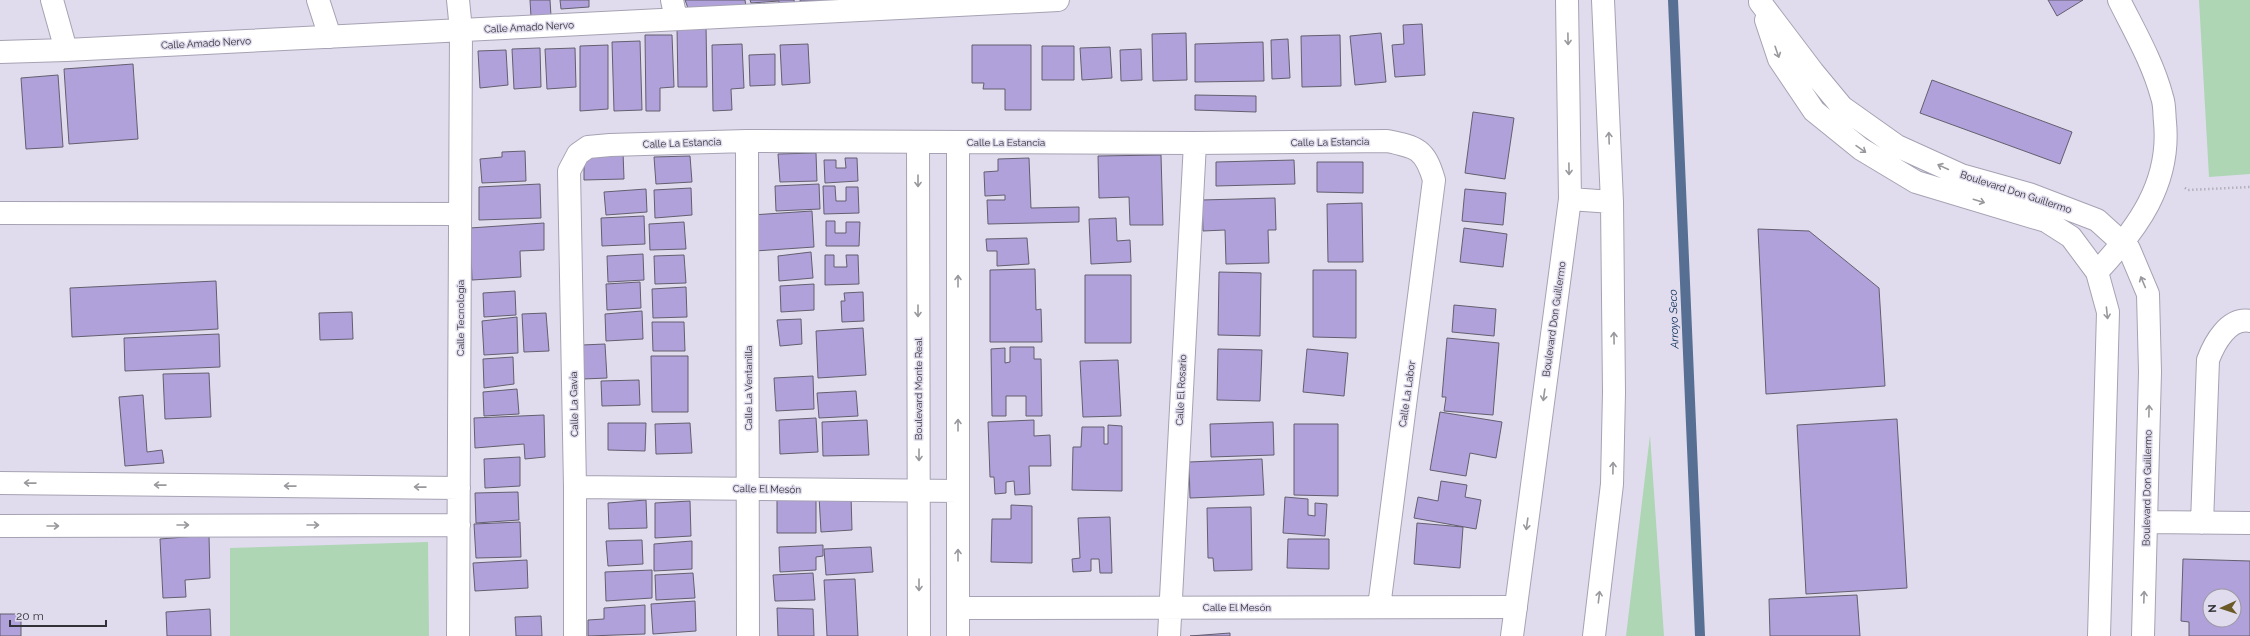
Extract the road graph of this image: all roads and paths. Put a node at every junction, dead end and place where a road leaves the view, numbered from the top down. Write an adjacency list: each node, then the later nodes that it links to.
1 (52, 0): 13 (street)
2 (318, 0): 12 (street)
3 (458, 0): 11 (street, Calle Tecnología)
4 (1058, 0): 9 (street, Calle Amado Nervo)
5 (1567, 0): 23 (street, Boulevard Don Guillermo, one-way to 23)
6 (1604, 0): 24 (street, one-way to 6)
7 (2119, 0): 20 (street)
8 (1759, 1): 27 (street, Boulevard Don Guillermo, one-way to 8); 28 (street, Boulevard Don Guillermo, one-way to 28)
9 (914, 4): 10 (street, Calle Amado Nervo)
10 (674, 10): 11 (street, Calle Amado Nervo)
11 (461, 30): 12 (street, Calle Amado Nervo); 26 (street, Calle Tecnología)
12 (330, 37): 13 (street, Calle Amado Nervo)
13 (66, 50): 14 (street, Calle Amado Nervo)
14 (0, 52)
15 (747, 141): 16 (street, Calle La Estancia); 19 (street, Calle La Estancia); 33 (street, Calle La Ventanilla)
16 (918, 142): 17 (street, Calle La Estancia); 34 (street, Boulevard Monte Real, one-way to 34)
17 (958, 142): 18 (street, Calle La Estancia); 35 (street, one-way to 17)
18 (1195, 144): 21 (street, Calle La Estancia); 41 (street, Calle El Rosario)
19 (569, 171): 31 (street, Calle La Gavia)
20 (2162, 175): 22 (path); 27 (street)
21 (1434, 180): 42 (street, Calle La Labor)
22 (2250, 187)
23 (1570, 199): 24 (street); 43 (street, Boulevard Don Guillermo, one-way to 43)
24 (1612, 202): 52 (street, one-way to 24)
25 (0, 213): 26 (street)
26 (460, 214): 32 (street, Calle Tecnología)
27 (2123, 244): 28 (street); 36 (street, Boulevard Don Guillermo, one-way to 27)
28 (2097, 272): 53 (street, Boulevard Don Guillermo, one-way to 53)
29 (2250, 321): 37 (street)
30 (0, 483): 32 (street, one-way to 30)
31 (575, 487): 33 (street, Calle El Mesón); 46 (street, Calle La Gavia)
32 (459, 488): 39 (street, Calle Tecnología)
33 (749, 488): 34 (street, Calle El Mesón); 47 (street, Calle La Ventanilla)
34 (919, 490): 35 (street, Calle El Mesón); 48 (street, Boulevard Monte Real, one-way to 48)
35 (958, 491): 44 (street, one-way to 35)
36 (2146, 522): 37 (street); 54 (street, Boulevard Don Guillermo, one-way to 36)
37 (2202, 523): 38 (street)
38 (2250, 523)
39 (459, 525): 40 (street, one-way to 39); 45 (street, Calle Tecnología)
40 (0, 526)
41 (1169, 607): 42 (street, Calle El Mesón); 44 (street, Calle El Mesón); 50 (street, Calle El Rosario)
42 (1379, 607): 43 (street, Calle El Mesón)
43 (1516, 607): 51 (street, Boulevard Don Guillermo)
44 (958, 608): 49 (street)
45 (458, 636)
46 (575, 636)
47 (748, 636)
48 (919, 636)
49 (958, 636)
50 (1169, 636)
51 (1512, 636)
52 (1594, 636)
53 (2099, 636)
54 (2143, 636)

